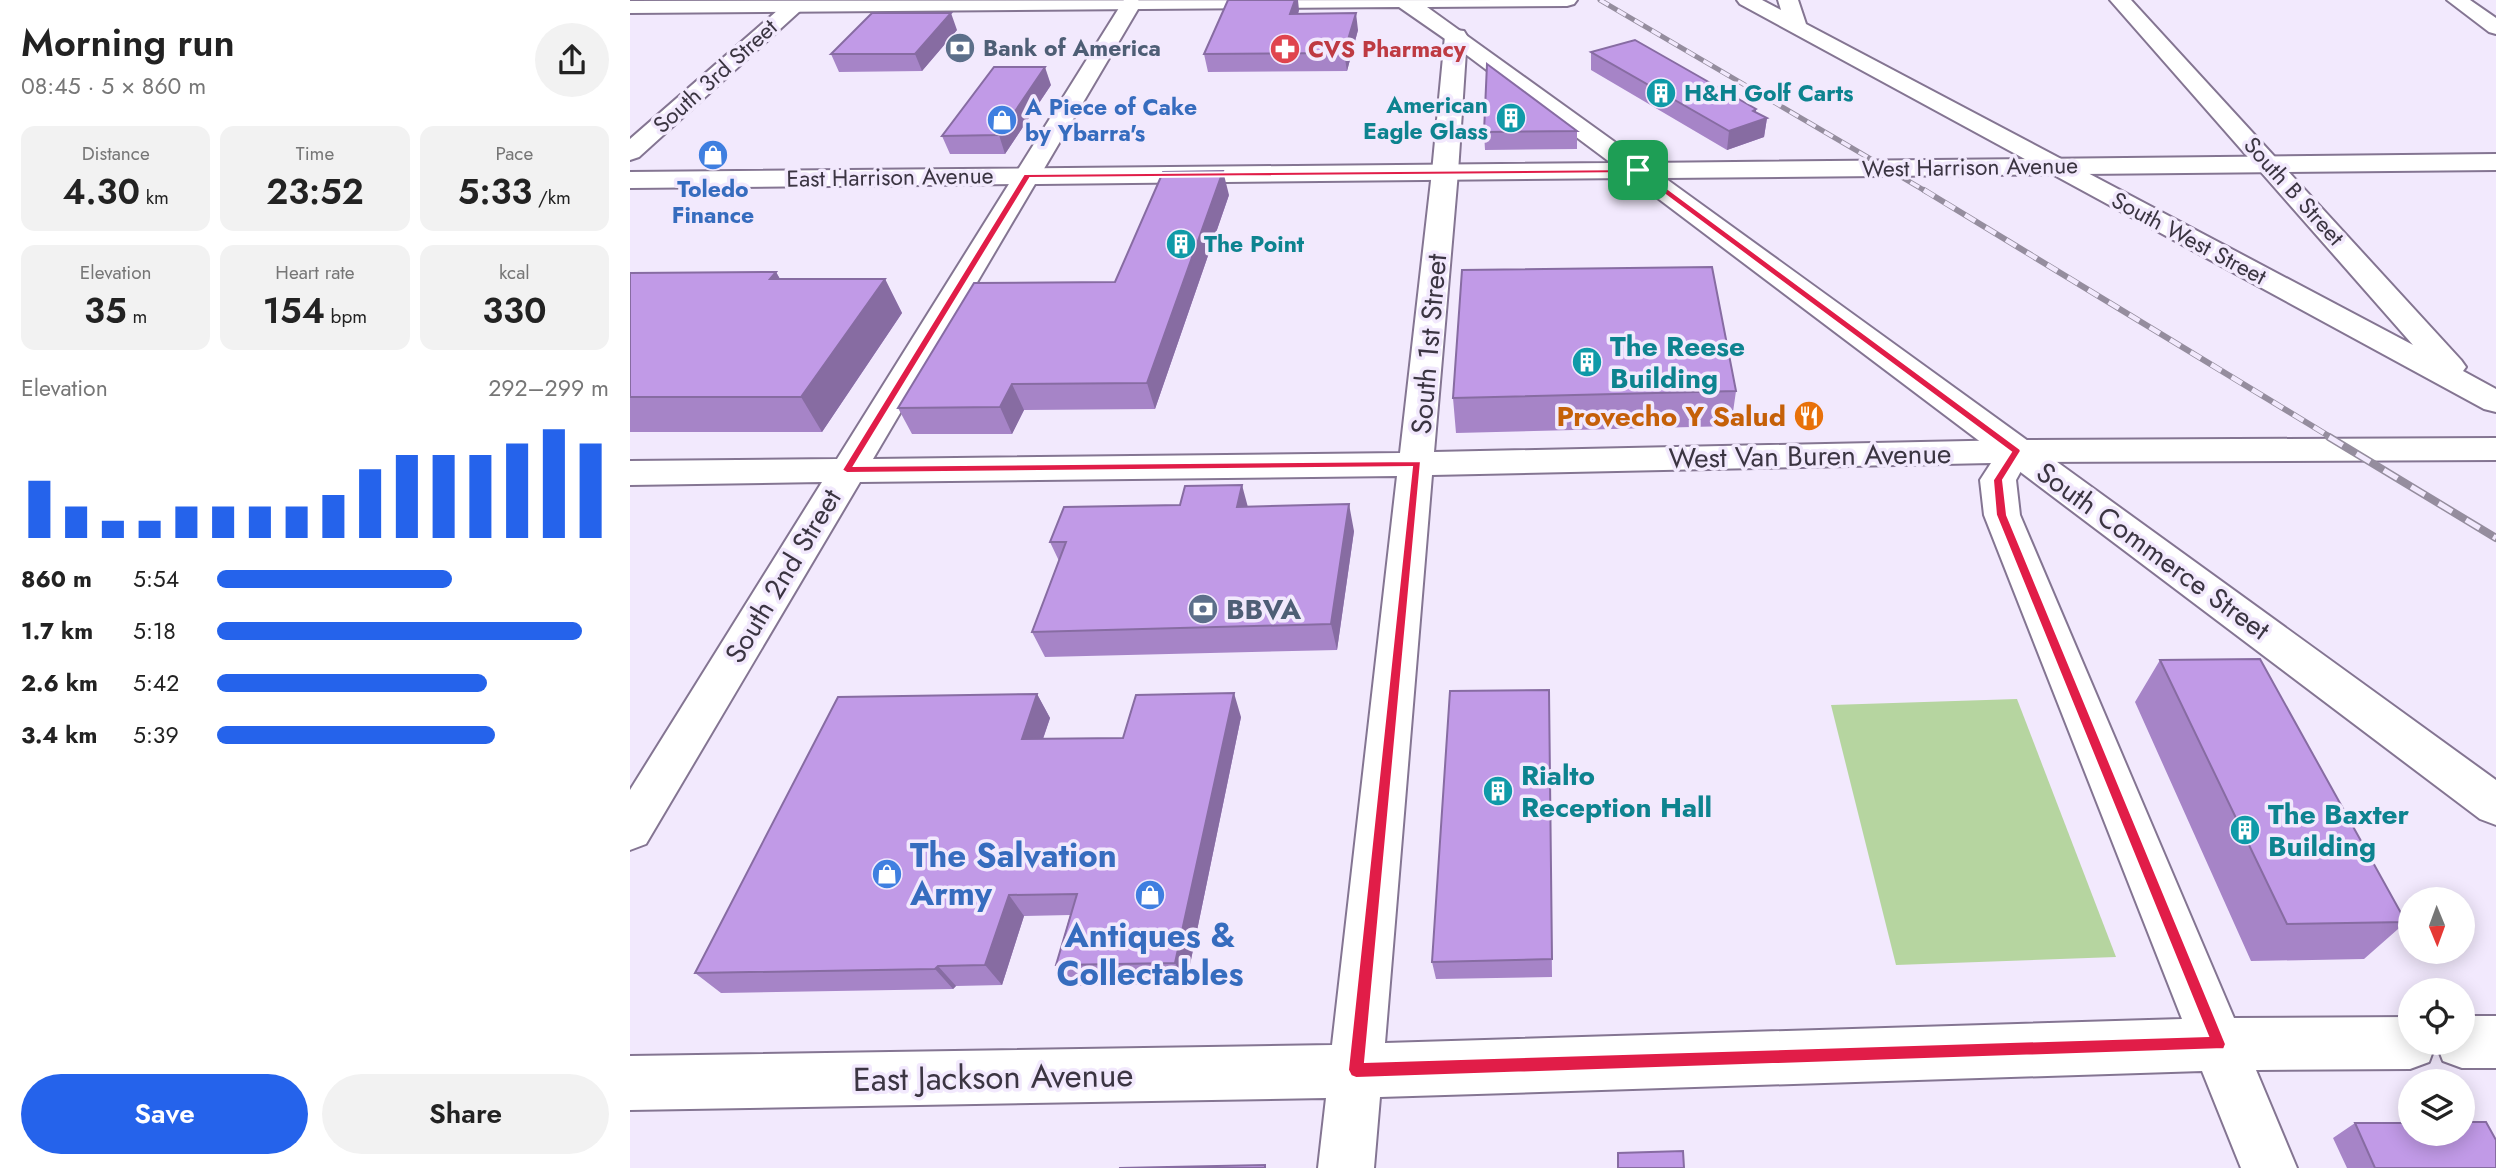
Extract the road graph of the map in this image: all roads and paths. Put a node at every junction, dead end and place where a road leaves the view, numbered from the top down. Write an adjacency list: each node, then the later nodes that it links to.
1 (1567, 0): 6 (street)
2 (1747, 0): 10 (street, South West Street)
3 (1788, 0): 10 (street)
4 (2120, 0): 15 (street, South B Street)
5 (2457, 0): 11 (street)
6 (1403, 1): 7 (street); 12 (street, South Commerce Street)
7 (1133, 2): 8 (street); 19 (street, South 2nd Street)
8 (797, 3): 9 (street); 13 (street, South 3rd Street)
9 (630, 7)
10 (1797, 27): 16 (street, South West Street)
11 (2496, 28)
12 (1456, 36): 17 (street, South Commerce Street); 18 (street, South 1st Street)
13 (630, 152)
14 (2496, 162): 15 (street, West Harrison Avenue)
15 (2270, 164): 16 (street, West Harrison Avenue); 21 (street, South B Street)
16 (2053, 166): 17 (street, West Harrison Avenue); 21 (street, South West Street)
17 (1638, 170): 18 (street, West Harrison Avenue); 24 (street, South Commerce Street)
18 (1444, 172): 19 (street, East Harrison Avenue); 25 (street, South 1st Street)
19 (1027, 176): 20 (street, East Harrison Avenue); 26 (street, South 2nd Street)
20 (630, 180)
21 (2466, 385): 22 (street, South West Street)
22 (2496, 402)
23 (2496, 449): 24 (street, West Van Buren Avenue)
24 (2016, 451): 25 (street, West Van Buren Avenue); 28 (street, South Commerce Street); 33 (street)
25 (1418, 464): 26 (street, West Van Buren Avenue); 34 (street, South 1st Street)
26 (847, 470): 27 (street, West Van Buren Avenue); 29 (street, South 2nd Street)
27 (630, 473)
28 (2496, 805)
29 (630, 830)
30 (2475, 1042): 31 (street)
31 (2496, 1042)
32 (2398, 1043): 33 (street, East Jackson Avenue)
33 (2219, 1044): 34 (street, East Jackson Avenue); 37 (street)
34 (1356, 1070): 35 (street, East Jackson Avenue); 36 (street, South 1st Street)
35 (630, 1083)
36 (1346, 1168)
37 (2269, 1168)

